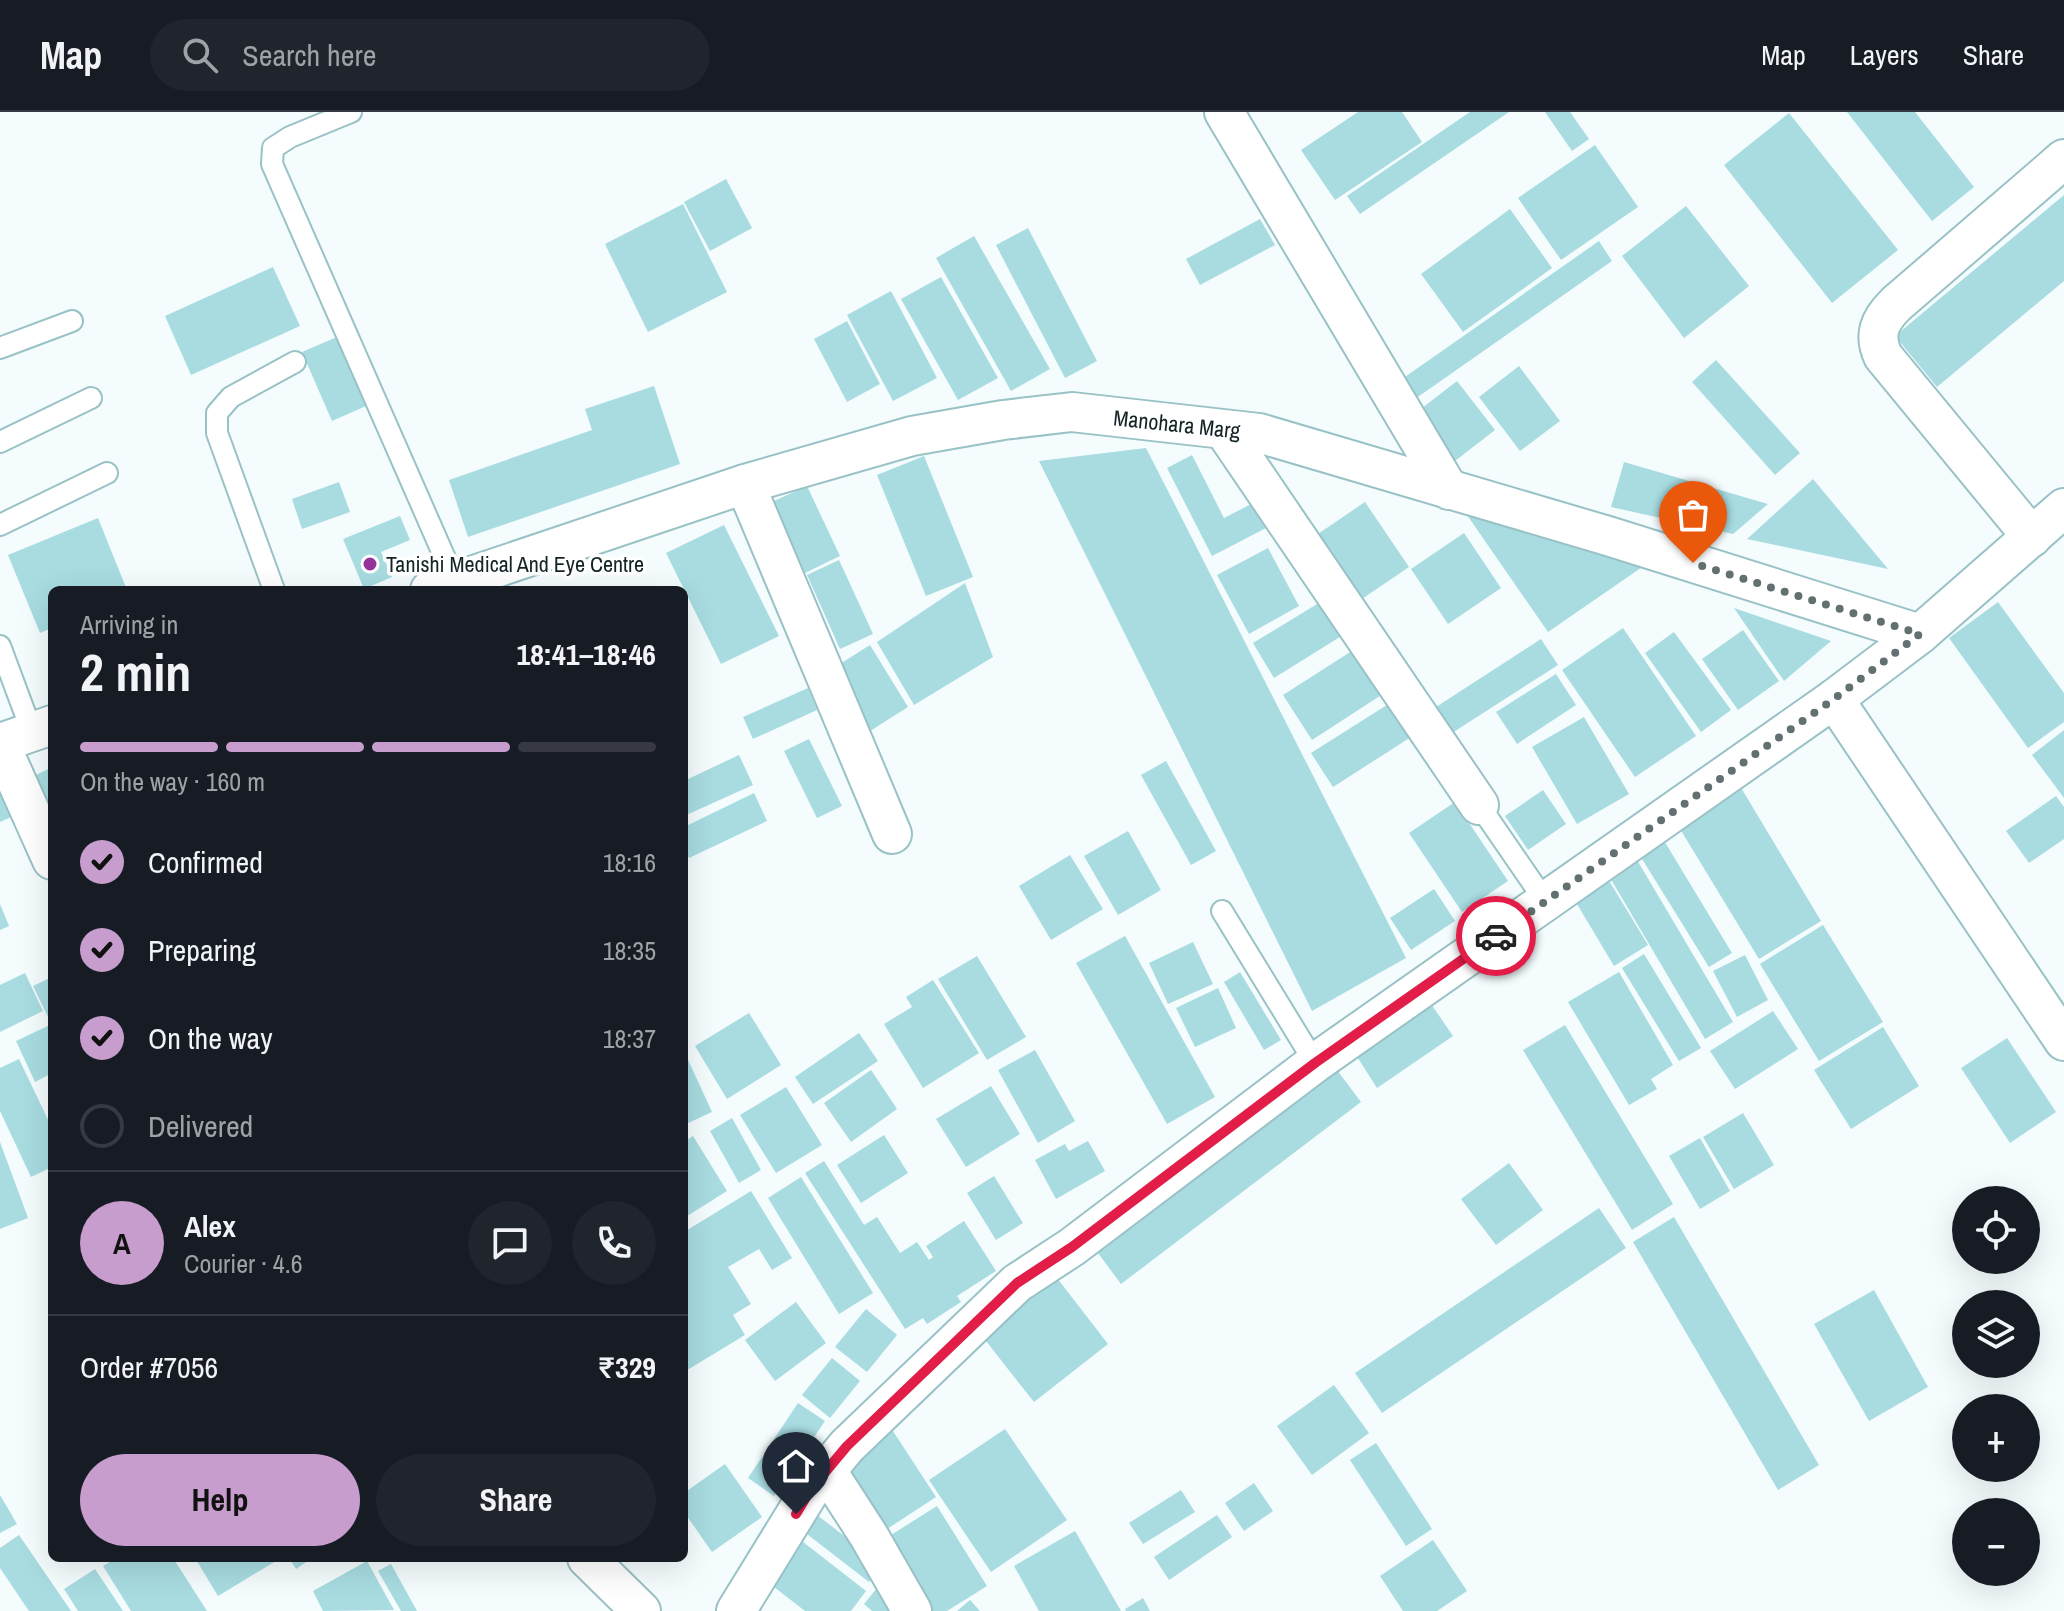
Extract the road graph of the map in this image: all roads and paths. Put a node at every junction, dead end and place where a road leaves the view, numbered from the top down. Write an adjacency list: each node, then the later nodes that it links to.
1 (351, 112): 17 (lane)
2 (1224, 112): 12 (street)
3 (2064, 159): 15 (street)
4 (72, 321): 5 (lane)
5 (0, 348)
6 (295, 362): 16 (lane)
7 (91, 398): 9 (lane)
8 (1224, 430): 11 (street, Manohara Marg); 12 (street, Manohara Marg); 22 (street)
9 (0, 442)
10 (107, 473): 14 (lane)
11 (745, 484): 17 (street, Manohara Marg); 23 (street)
12 (1449, 490): 18 (street, Manohara Marg)
13 (2064, 508): 15 (street)
14 (0, 525)
15 (2032, 537): 18 (street)
16 (273, 586)
17 (443, 586)
18 (1920, 634): 20 (street)
19 (0, 646): 21 (lane)
20 (1834, 699): 25 (street); 27 (street)
21 (21, 736): 24 (street)
22 (1479, 805): 25 (lane)
23 (892, 834)
24 (48, 844)
25 (1545, 901): 28 (street)
26 (1222, 911): 28 (lane)
27 (2064, 1041)
28 (1315, 1063): 29 (street)
29 (827, 1471): 32 (street); 33 (street)
30 (591, 1562): 31 (street)
31 (641, 1611)
32 (736, 1611)
33 (912, 1611)

